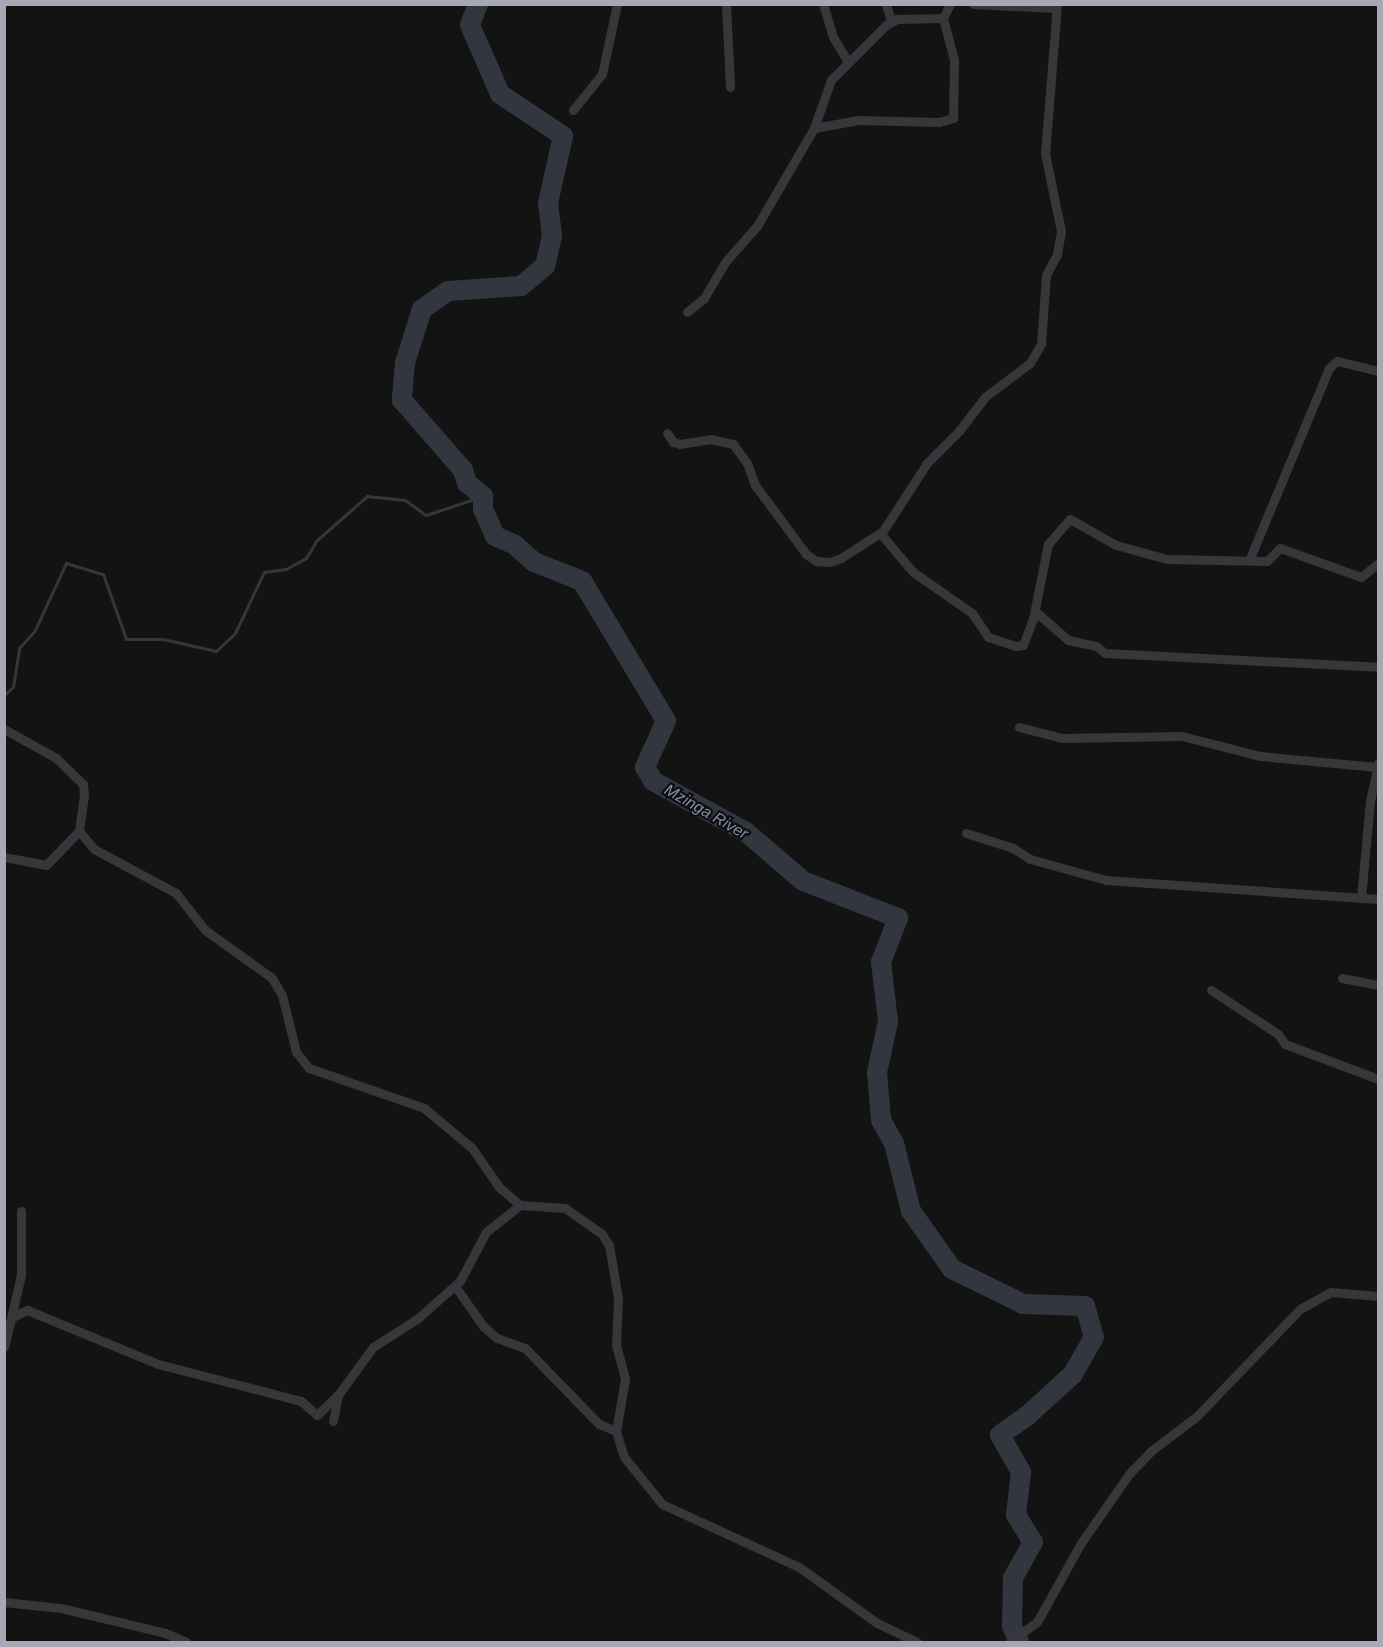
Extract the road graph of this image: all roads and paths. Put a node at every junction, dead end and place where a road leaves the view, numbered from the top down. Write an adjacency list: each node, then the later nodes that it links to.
1 (617, 4): 12 (street)
2 (726, 4): 11 (street)
3 (823, 4): 10 (street)
4 (886, 4): 9 (street)
5 (950, 4): 8 (street)
6 (973, 4): 7 (street)
7 (1057, 6): 17 (street)
8 (943, 18): 9 (street); 13 (street)
9 (891, 21): 10 (street)
10 (847, 60): 13 (street)
11 (730, 87)
12 (573, 110)
13 (814, 128): 14 (street)
14 (687, 312)
15 (1378, 371): 18 (street)
16 (667, 434): 17 (street)
17 (881, 534): 20 (street)
18 (1250, 558): 19 (street); 20 (street)
19 (1378, 563)
20 (1035, 611): 21 (street)
21 (1378, 667)
22 (1019, 727): 24 (street)
23 (4, 729): 25 (street)
24 (1377, 765): 28 (street)
25 (79, 831): 27 (street); 34 (street)
26 (966, 833): 28 (street)
27 (4, 857)
28 (1361, 897): 29 (street)
29 (1378, 899)
30 (1342, 978): 31 (street)
31 (1378, 985)
32 (1211, 990): 33 (street)
33 (1378, 1079)
34 (520, 1205): 36 (street); 42 (street)
35 (21, 1211): 38 (street)
36 (455, 1286): 40 (street); 42 (street)
37 (1378, 1296): 46 (street)
38 (11, 1318): 39 (street); 40 (street)
39 (4, 1347)
40 (338, 1395): 41 (street)
41 (333, 1421)
42 (616, 1431): 45 (street)
43 (4, 1602): 44 (street)
44 (186, 1642)
45 (917, 1642)
46 (1010, 1642)

